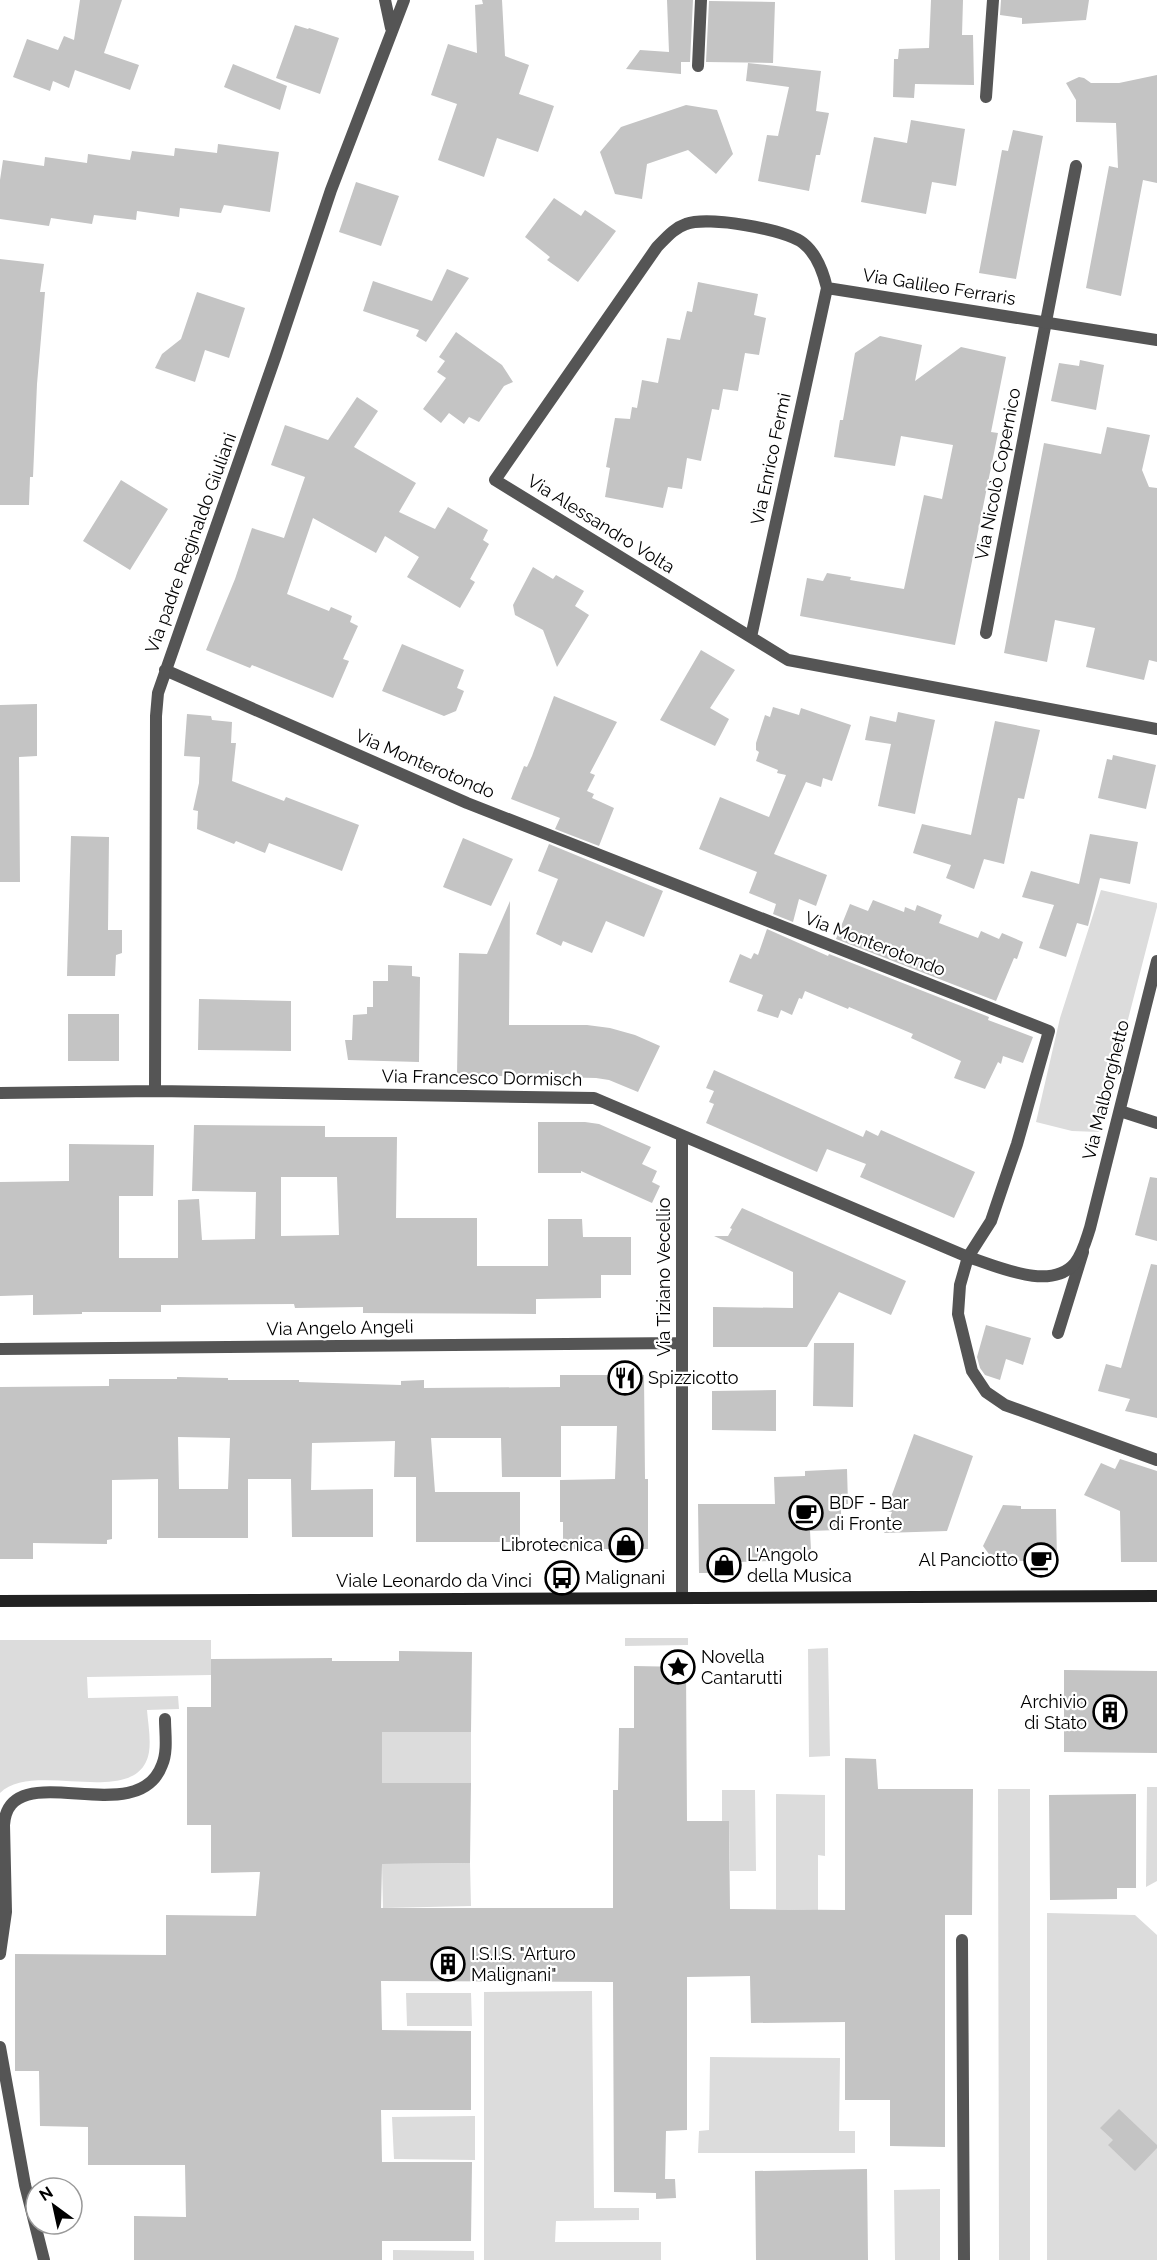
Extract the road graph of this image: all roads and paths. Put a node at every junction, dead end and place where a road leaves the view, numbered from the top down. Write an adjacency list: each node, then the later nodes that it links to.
1 (386, 0): 5 (street)
2 (404, 0): 5 (street, Via padre Reginaldo Giuliani)
3 (701, 0): 6 (street)
4 (993, 0): 7 (street)
5 (391, 30): 14 (street, Via padre Reginaldo Giuliani)
6 (698, 66)
7 (986, 97)
8 (1076, 166): 10 (street)
9 (826, 288): 10 (street, Via Galileo Ferraris); 13 (street, Via Enrico Fermi); 13 (street, Via Alessandro Volta)
10 (1046, 322): 11 (street, Via Galileo Ferraris); 12 (street, Via Nicolò Copernico)
11 (1157, 340)
12 (986, 633)
13 (751, 637): 15 (street, Via Alessandro Volta)
14 (165, 670): 17 (street, Via padre Reginaldo Giuliani); 23 (street, Via Monterotondo)
15 (1157, 729)
16 (1157, 961): 19 (street, Via Malborghetto)
17 (155, 1091): 18 (street, Via Francesco Dormisch); 21 (street, Via Francesco Dormisch)
18 (0, 1093)
19 (1120, 1111): 20 (street); 22 (street, Via Malborghetto)
20 (1157, 1122)
21 (682, 1137): 23 (street, Via Francesco Dormisch); 25 (street, Via Tiziano Vecellio)
22 (1090, 1228): 23 (street, Via Malborghetto); 24 (street, Via Malborghetto)
23 (968, 1257): 27 (street, Via Monterotondo)
24 (1058, 1334)
25 (681, 1343): 26 (street, Via Angelo Angeli); 29 (street, Via Tiziano Vecellio)
26 (0, 1350)
27 (1157, 1460)
28 (1157, 1596): 29 (main road, Viale Leonardo da Vinci)
29 (682, 1598): 30 (main road, Viale Leonardo da Vinci)
30 (0, 1601)
31 (165, 1719): 32 (street)
32 (3, 1912): 34 (street)
33 (962, 1940): 37 (street)
34 (0, 1954)
35 (0, 2047): 36 (street)
36 (44, 2260)
37 (964, 2260)

